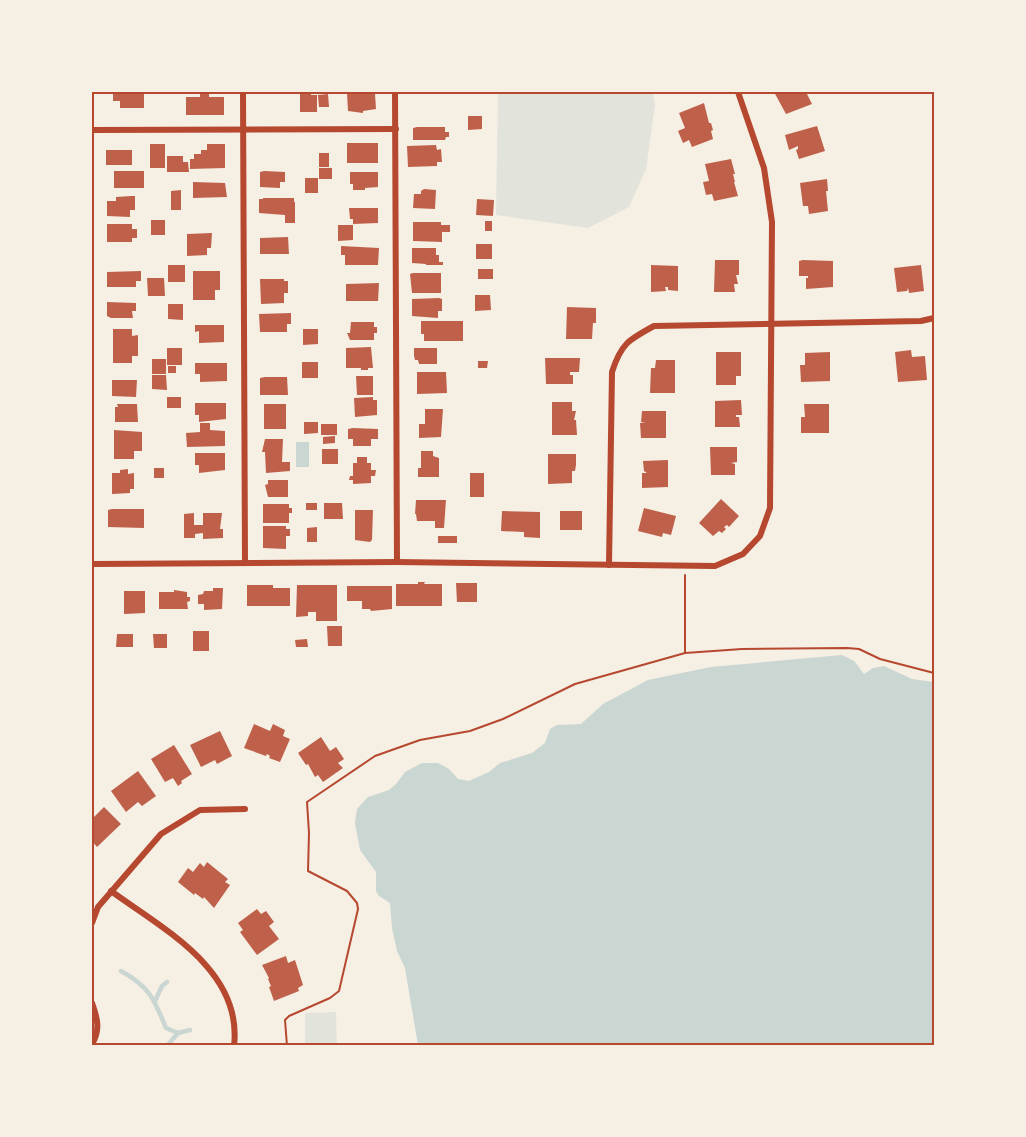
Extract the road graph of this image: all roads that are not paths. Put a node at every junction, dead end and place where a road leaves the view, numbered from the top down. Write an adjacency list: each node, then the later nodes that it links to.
1 (243, 92): 6 (street)
2 (395, 92): 4 (street)
3 (738, 92): 8 (street)
4 (396, 129): 6 (street); 9 (street)
5 (92, 130): 6 (street)
6 (243, 130): 10 (street)
7 (934, 318): 8 (street)
8 (771, 323): 12 (street); 12 (street)
9 (397, 562): 10 (street); 12 (street)
10 (245, 563): 11 (street)
11 (92, 564)
12 (609, 565)
13 (245, 809): 14 (street)
14 (111, 891): 15 (street); 18 (street)
15 (92, 923)
16 (92, 1003): 17 (street)
17 (92, 1044)
18 (234, 1046)

